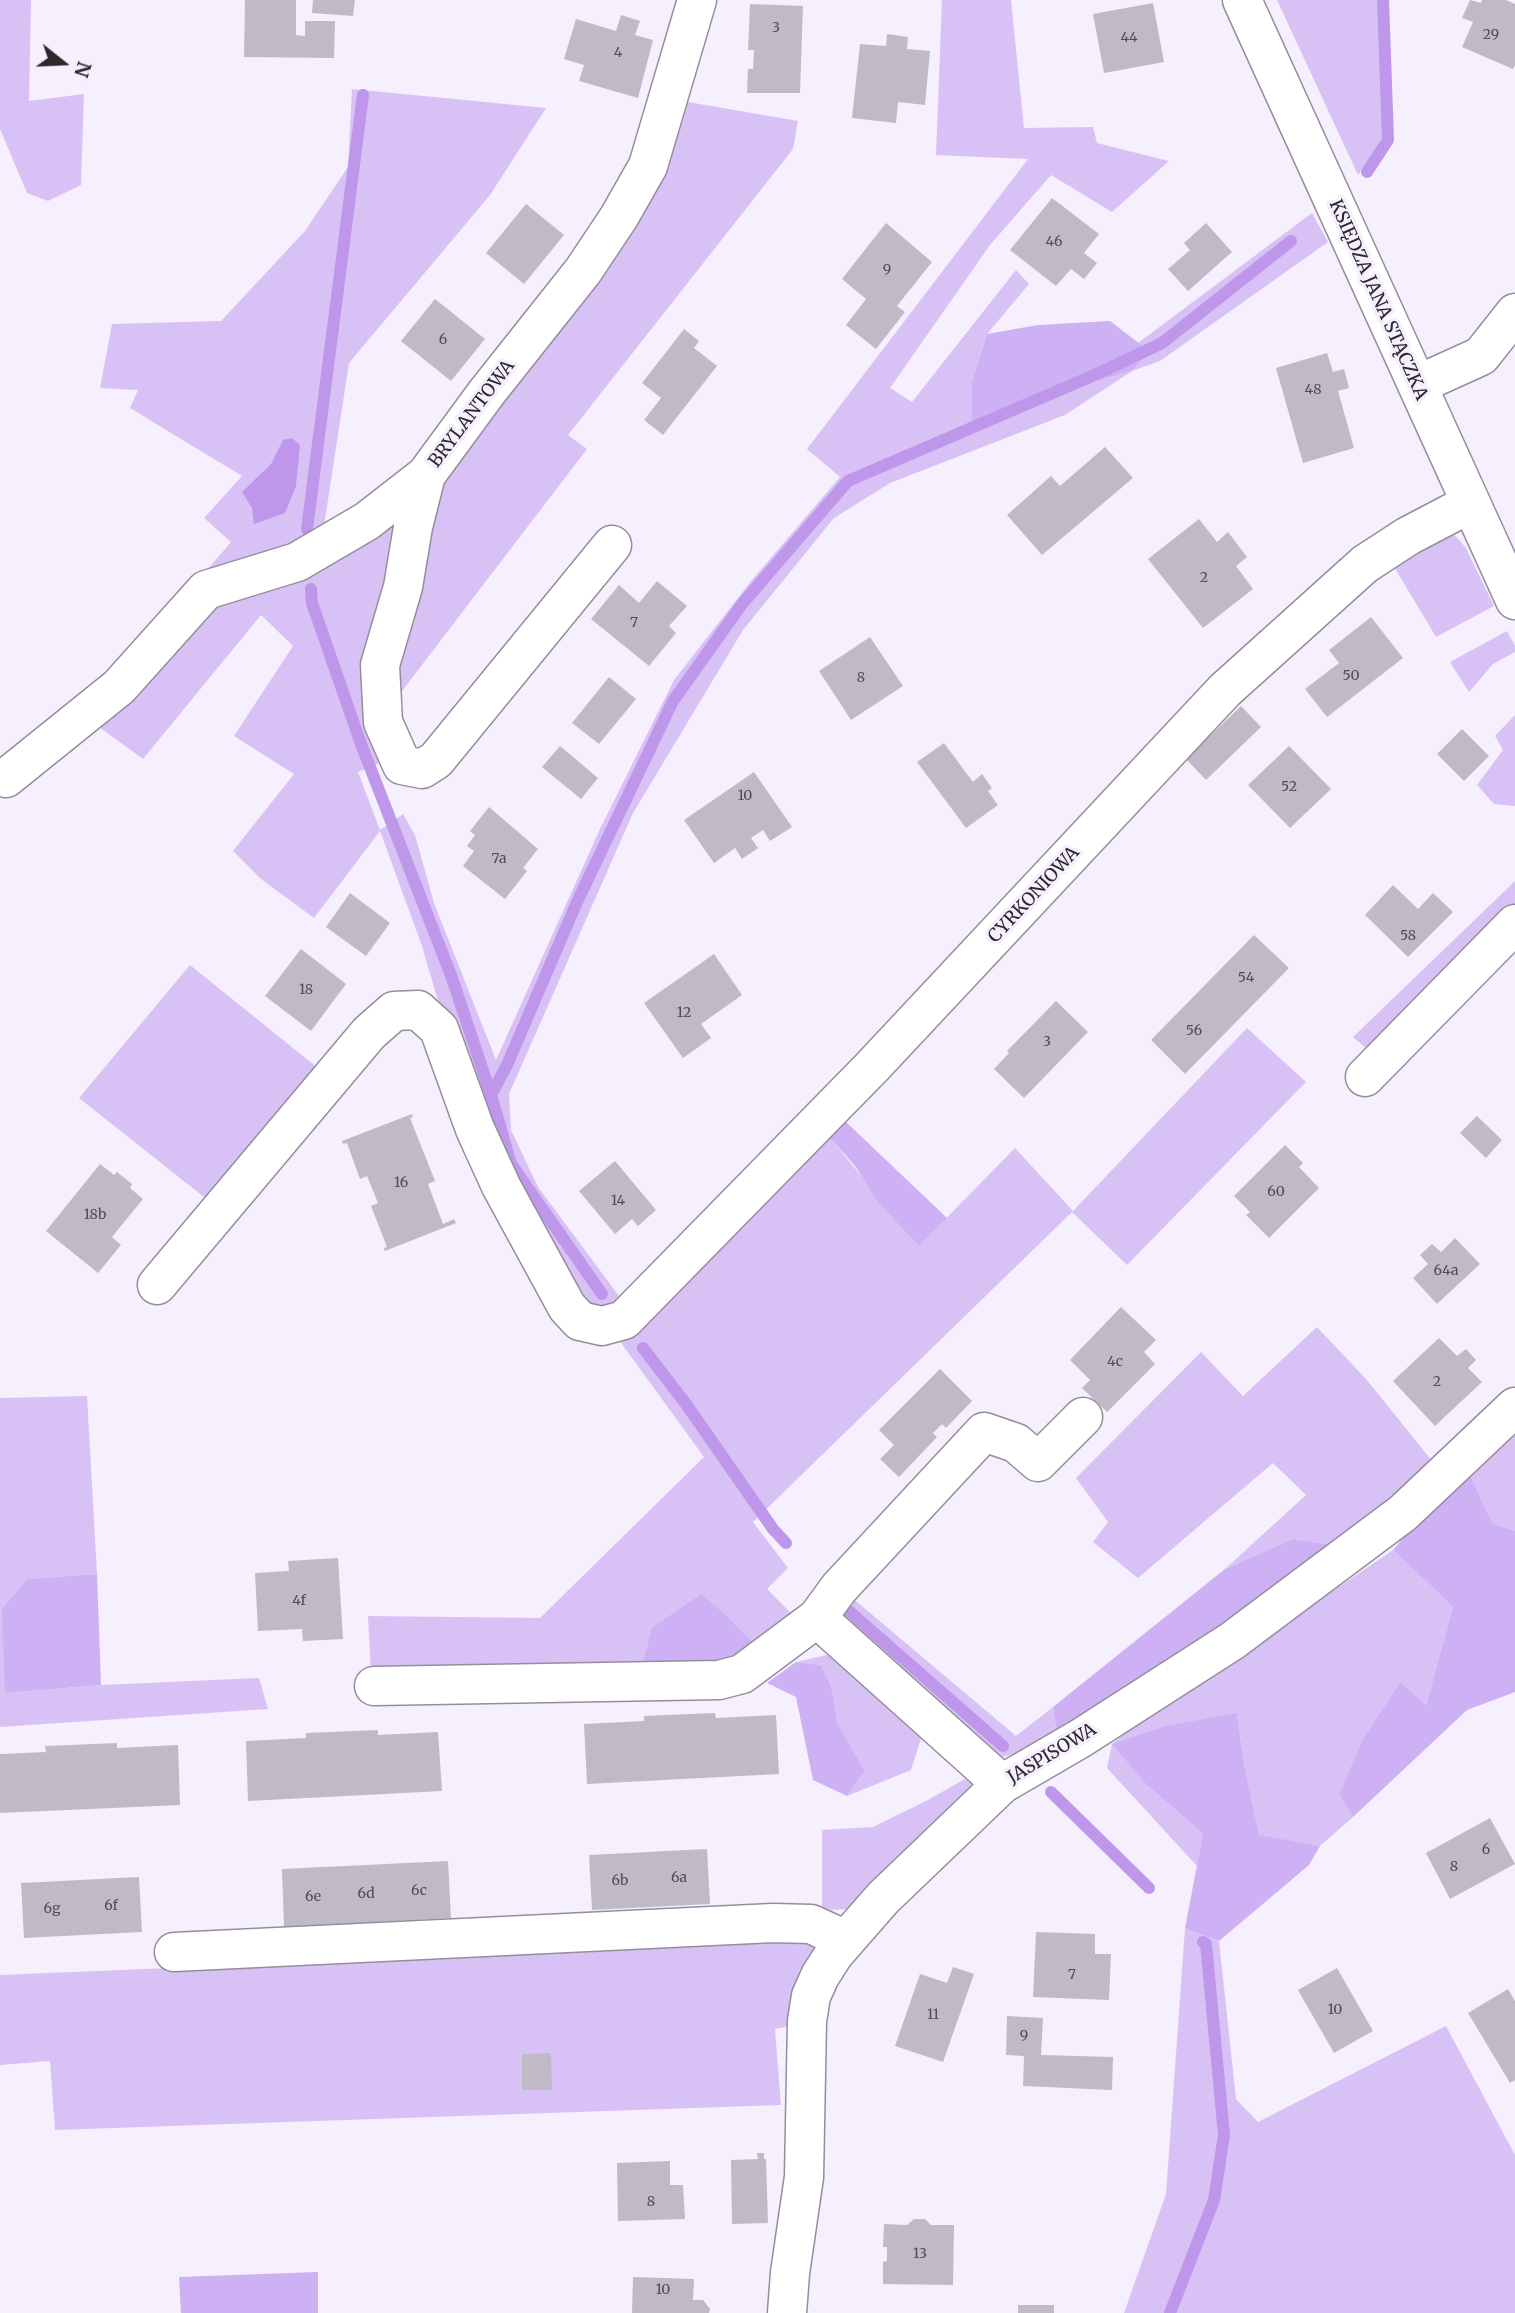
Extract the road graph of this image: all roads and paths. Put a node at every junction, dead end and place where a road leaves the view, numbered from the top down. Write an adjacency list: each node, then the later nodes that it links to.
1 (696, 0): 5 (street, BRYLANTOWA)
2 (1242, 0): 4 (street, KSIĘDZA JANA STĄCZKA)
3 (1515, 313): 4 (street)
4 (1417, 385): 6 (street, KSIĘDZA JANA STĄCZKA)
5 (426, 475): 7 (street); 9 (street, BRYLANTOWA)
6 (1471, 503): 8 (street, KSIĘDZA JANA STĄCZKA); 12 (street, CYRKONIOWA)
7 (612, 545)
8 (1515, 600)
9 (6, 778)
10 (1515, 924): 11 (street)
11 (1365, 1077)
12 (157, 1285)
13 (1515, 1407): 17 (street, JASPISOWA)
14 (1083, 1417): 15 (street)
15 (817, 1618): 16 (street); 17 (street)
16 (374, 1686)
17 (1002, 1784): 18 (street, JASPISOWA)
18 (846, 1940): 19 (street); 20 (street, JASPISOWA)
19 (174, 1952)
20 (788, 2313)

